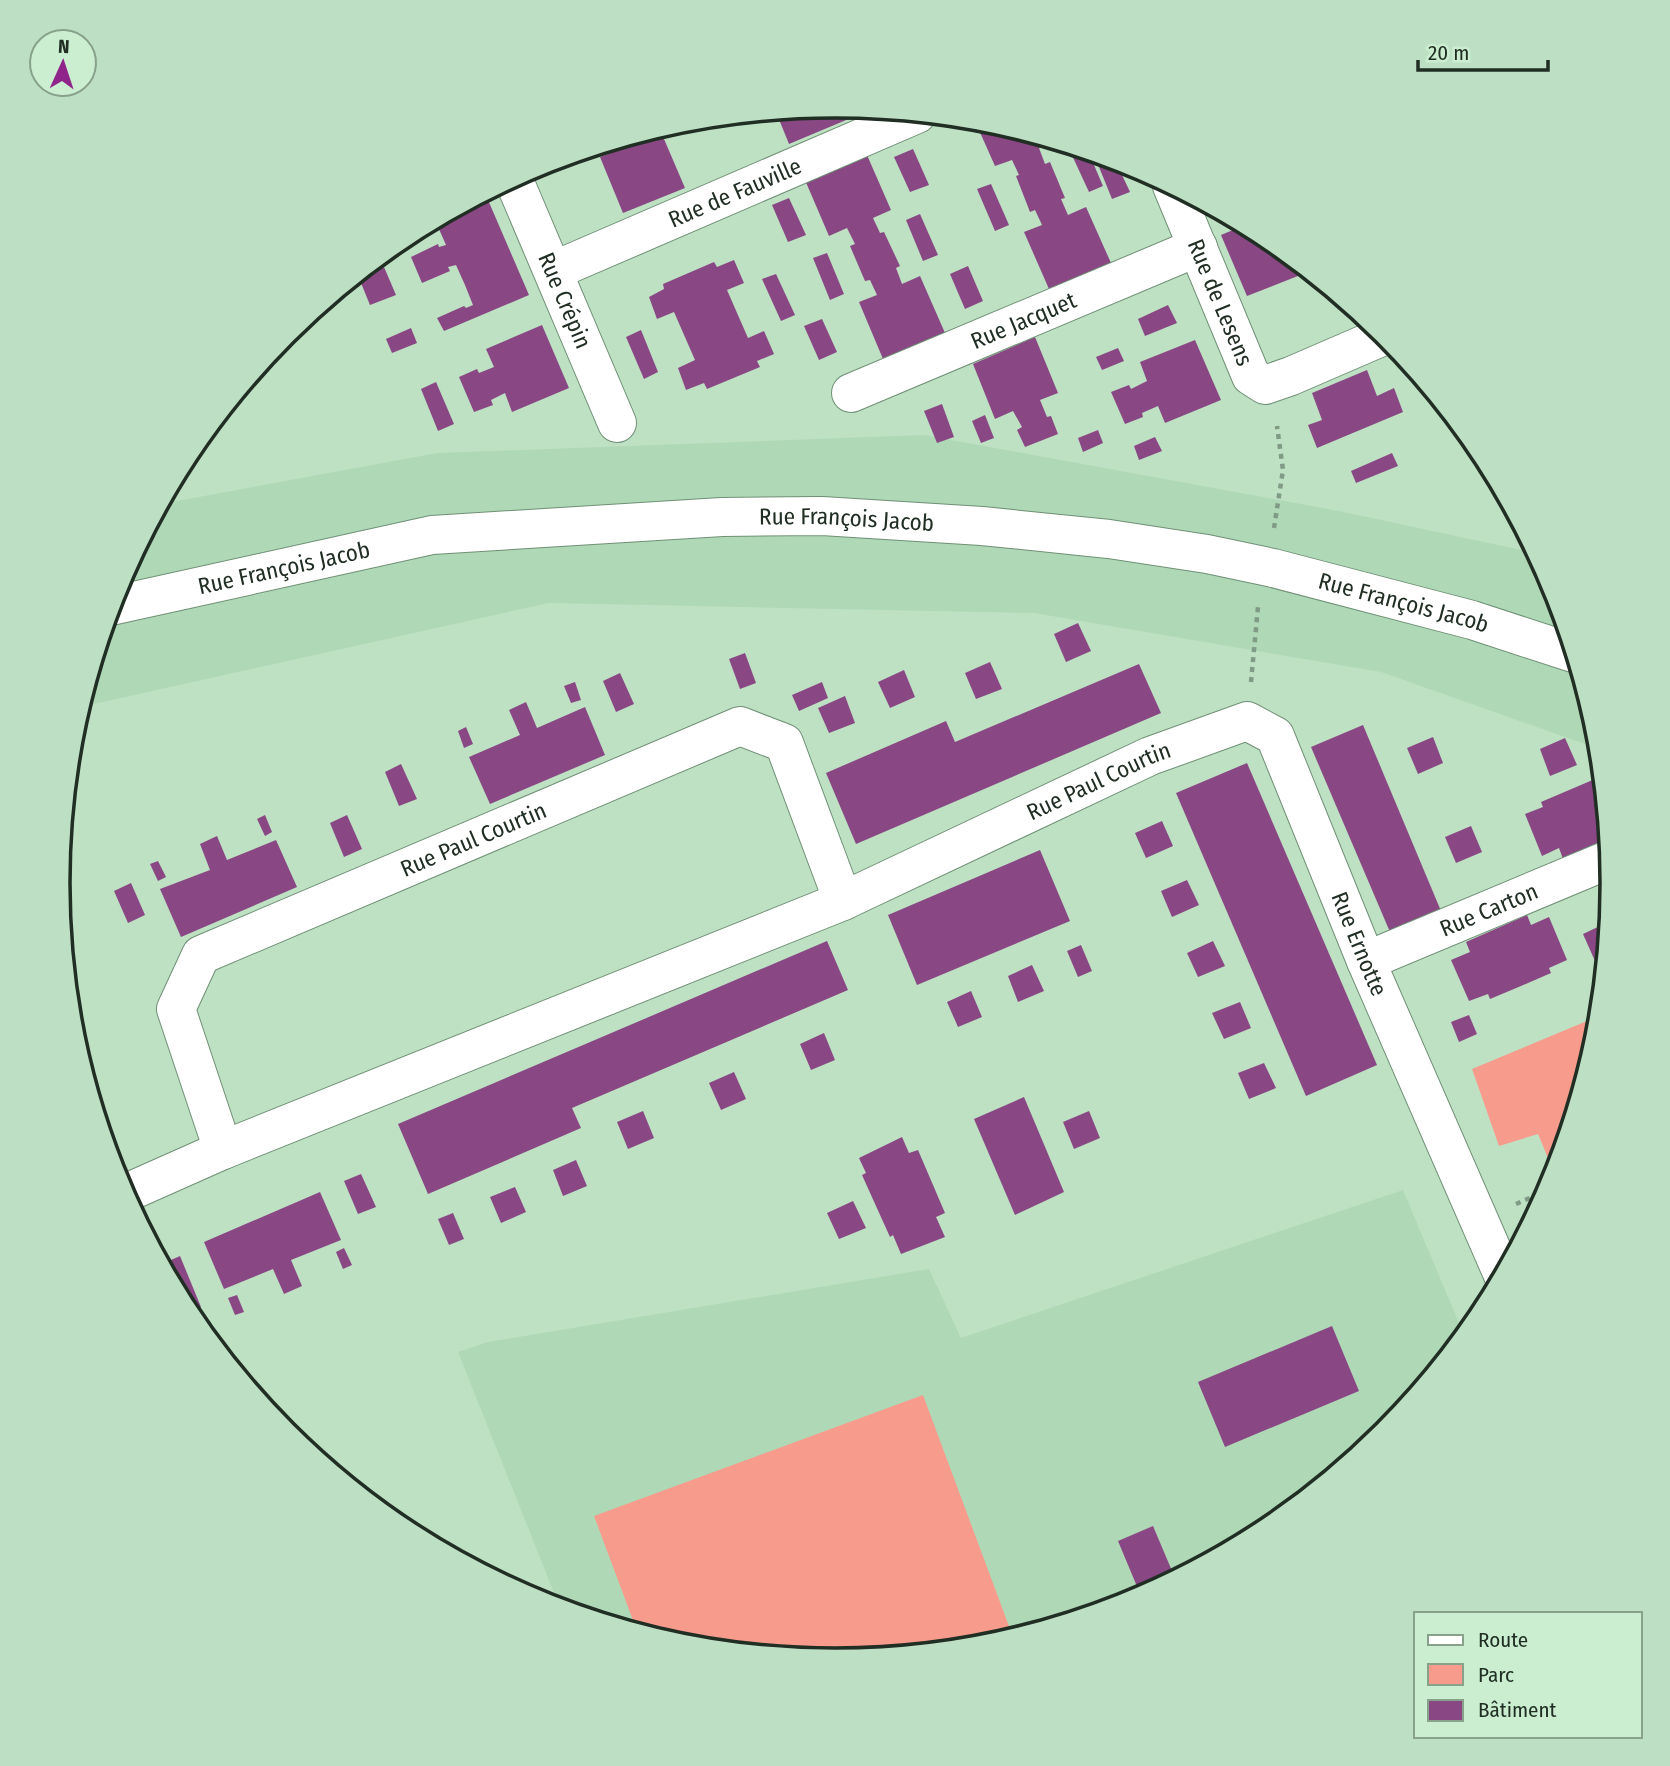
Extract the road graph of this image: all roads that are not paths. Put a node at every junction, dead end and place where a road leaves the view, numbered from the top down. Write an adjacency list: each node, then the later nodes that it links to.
1 (900, 121): 5 (street, Rue de Fauville)
2 (517, 188): 5 (street, Rue Crépin)
3 (1178, 199): 4 (street, Rue de Lesens)
4 (1198, 247): 6 (street, Rue de Lesens); 7 (street, Rue Jacquet)
5 (553, 271): 8 (street, Rue Crépin)
6 (1374, 340)
7 (851, 393)
8 (617, 423)
9 (123, 603): 10 (street, Rue François Jacob)
10 (1563, 650)
11 (1247, 721): 13 (street, Rue Paul Courtin); 14 (street, Rue Ernotte)
12 (1599, 864): 14 (street, Rue Carton)
13 (843, 901): 15 (street, Rue Paul Courtin); 15 (street, Rue Paul Courtin)
14 (1366, 961): 17 (street, Rue Ernotte)
15 (223, 1150): 16 (street, Rue Paul Courtin)
16 (134, 1189)
17 (1499, 1265)

